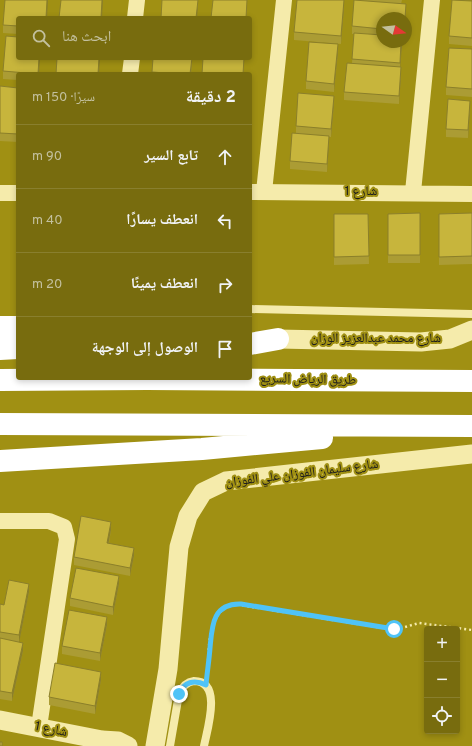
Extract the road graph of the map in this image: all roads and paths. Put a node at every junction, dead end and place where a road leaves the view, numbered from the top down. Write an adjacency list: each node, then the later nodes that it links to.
1 (137, 0): 4 (street)
2 (284, 0): 7 (street)
3 (432, 0): 8 (street)
4 (135, 16)
5 (132, 60): 6 (street)
6 (130, 72)
7 (257, 192): 8 (street, شارع 1)
8 (413, 192): 11 (street, شارع 1)
9 (16, 193): 10 (street)
10 (0, 194)
11 (472, 194)
12 (252, 309): 13 (lane)
13 (472, 314)
14 (0, 327): 15 (highway)
15 (16, 327)
16 (472, 330): 18 (street, شارع محمد عبدالعزيز الوزان)
17 (252, 338): 18 (highway)
18 (278, 339): 19 (highway)
19 (252, 344)
20 (16, 348): 21 (highway)
21 (0, 349)
22 (0, 373): 23 (highway)
23 (16, 374)
24 (252, 379): 27 (highway, طريق الرياض السريع)
25 (0, 380): 26 (highway, طريق الرياض السريع)
26 (16, 380)
27 (472, 381)
28 (0, 424): 29 (highway)
29 (464, 426): 31 (highway)
30 (472, 454): 39 (street, شارع سليمان الفوزان علي الفوزان)
31 (0, 461)
32 (0, 521): 36 (street)
33 (472, 630): 34 (path)
34 (206, 685): 40 (lane); 41 (lane)
35 (0, 720): 36 (street, شارع 1)
36 (39, 727): 37 (street, شارع 1)
37 (106, 743): 38 (street, شارع 1)
38 (128, 746)
39 (155, 746)
40 (170, 746)
41 (204, 746)

